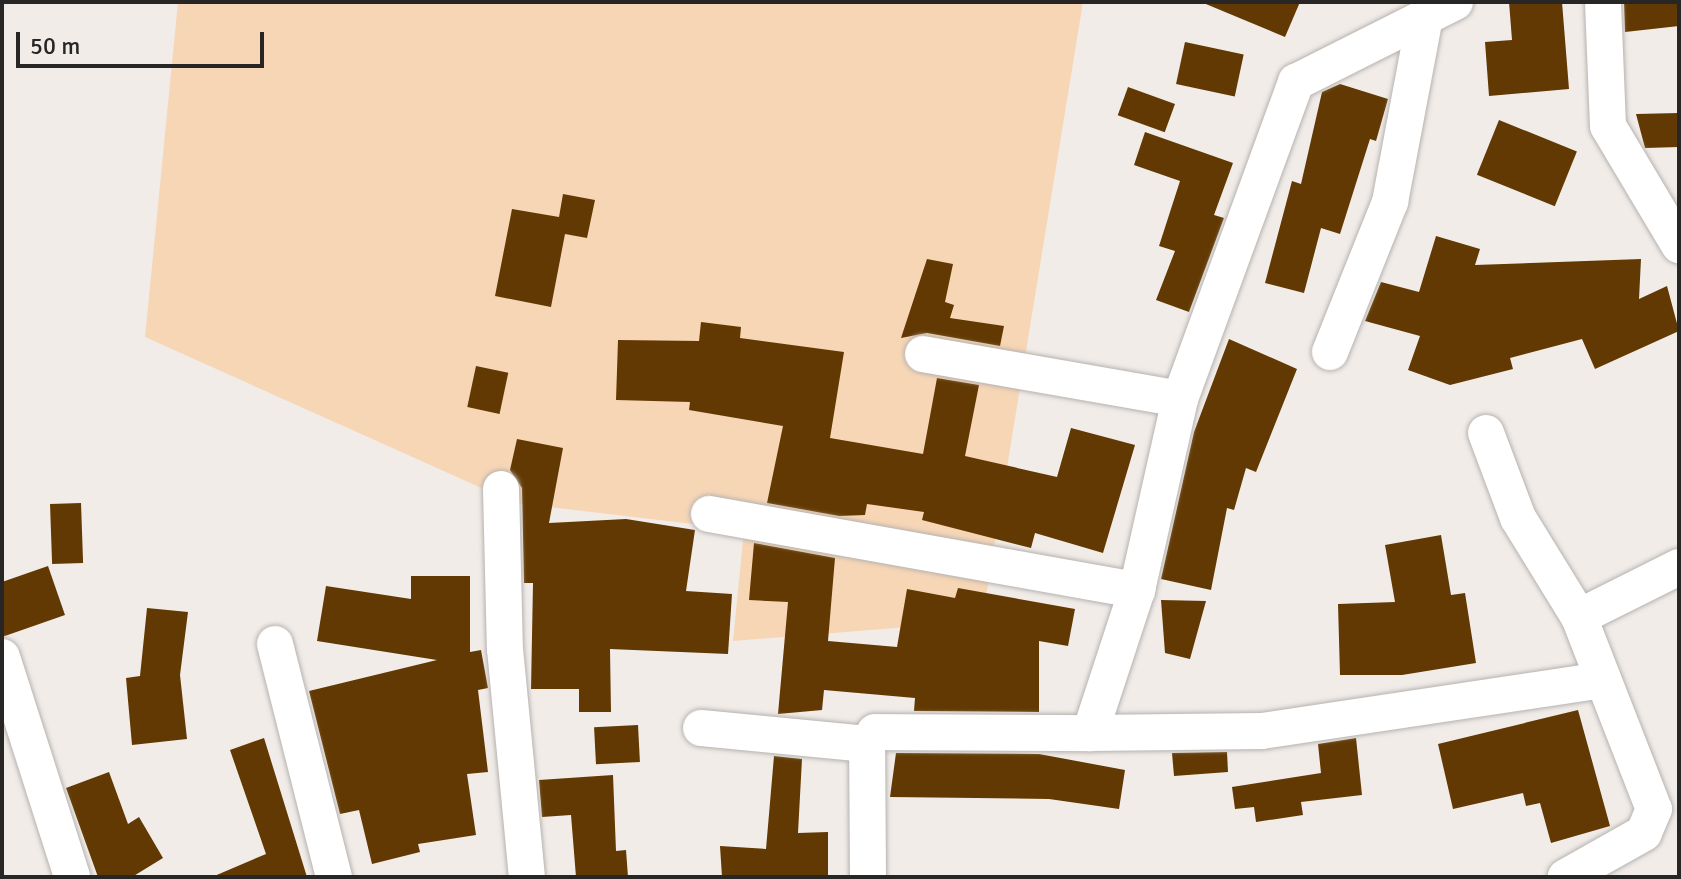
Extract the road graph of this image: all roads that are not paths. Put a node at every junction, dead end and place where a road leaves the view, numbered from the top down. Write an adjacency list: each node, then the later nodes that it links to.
1 (1603, 2): 3 (street)
2 (1440, 9): 4 (street); 6 (street)
3 (1679, 245)
4 (1330, 352)
5 (923, 354): 6 (street)
6 (1180, 399): 11 (street)
7 (1486, 433): 12 (street)
8 (501, 489): 22 (street)
9 (709, 514): 11 (street)
10 (1679, 567): 12 (street)
11 (1137, 590): 17 (street)
12 (1579, 617): 15 (street)
13 (275, 644): 21 (street)
14 (2, 657): 19 (street)
15 (1603, 680): 17 (street); 24 (street)
16 (701, 728): 18 (street)
17 (1090, 733): 18 (street)
18 (867, 744): 23 (street)
19 (14, 748): 20 (street)
20 (72, 877)
21 (334, 877)
22 (527, 877)
23 (868, 877)
24 (1566, 877)

